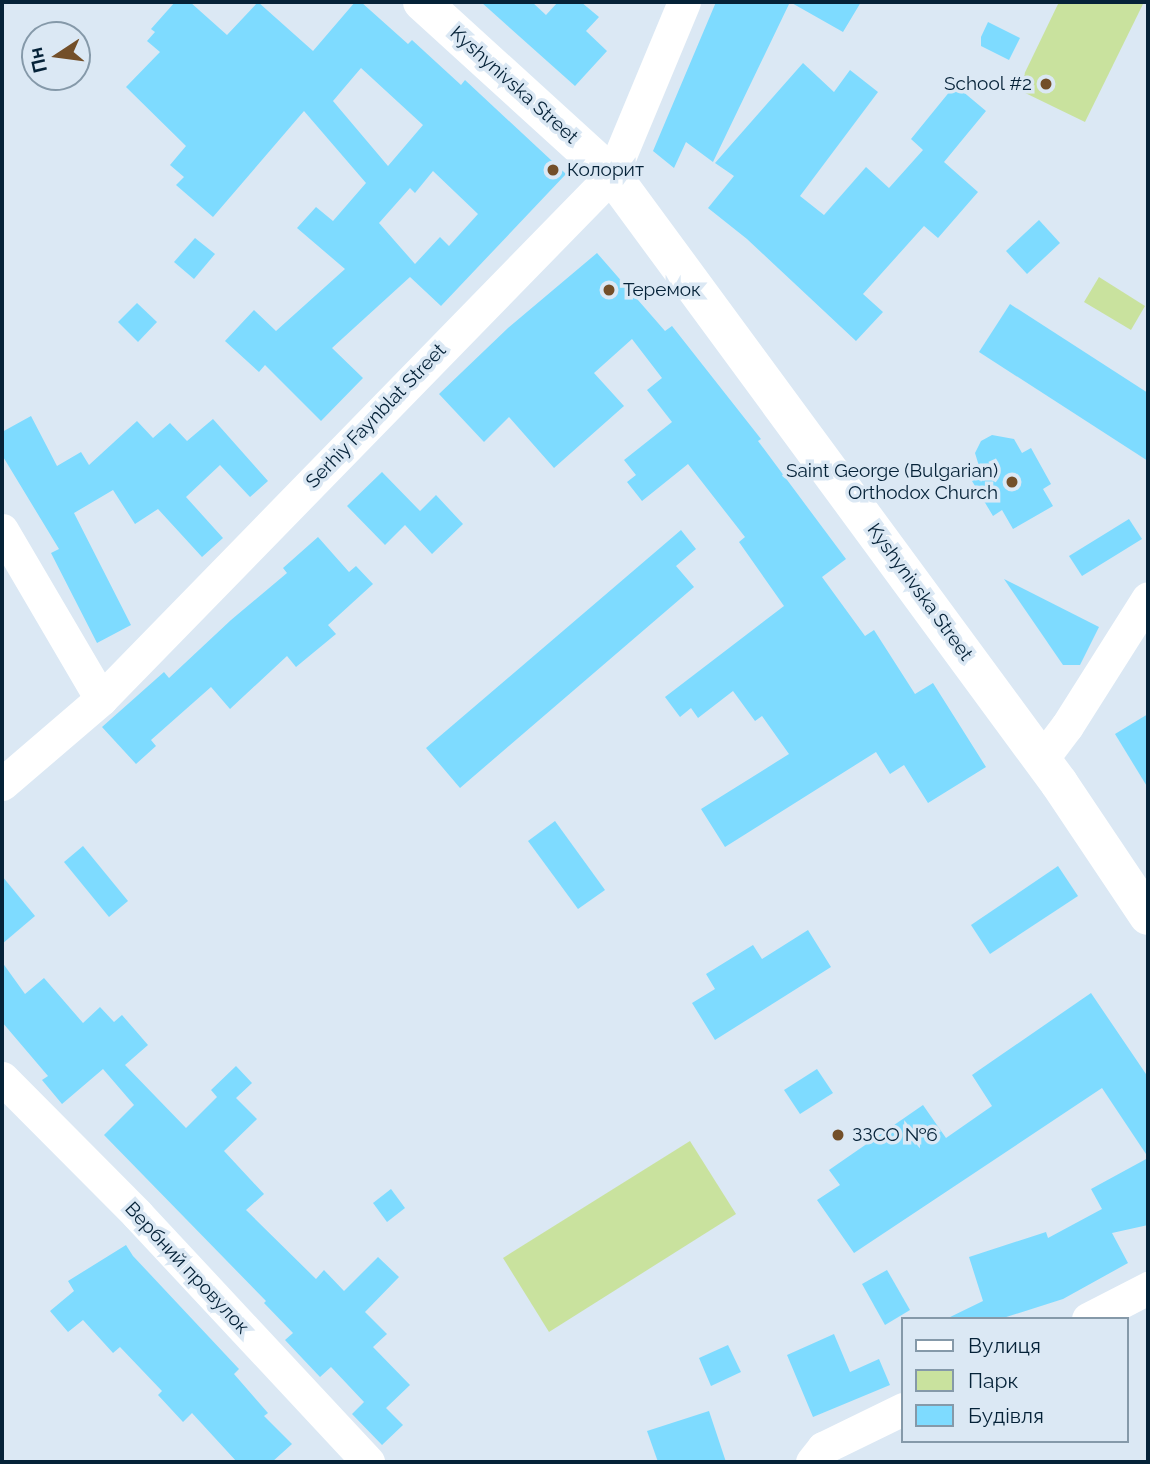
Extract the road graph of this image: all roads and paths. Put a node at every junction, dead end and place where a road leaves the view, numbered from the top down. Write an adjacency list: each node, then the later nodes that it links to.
1 (422, 2): 3 (main road, Kyshynivska Street)
2 (684, 2): 3 (street, Serhiy Faynblat Street)
3 (612, 175): 6 (street, Serhiy Faynblat Street); 7 (main road, Kyshynivska Street)
4 (2, 530): 6 (street)
5 (1148, 598): 7 (street)
6 (101, 699): 8 (street, Serhiy Faynblat Street)
7 (1042, 759): 9 (main road, Kyshynivska Street)
8 (2, 784)
9 (1148, 916)
10 (2, 1078): 14 (street, Вербний провулок)
11 (1148, 1288): 12 (street)
12 (1092, 1317)
13 (902, 1409): 15 (street)
14 (368, 1462)
15 (813, 1462)

